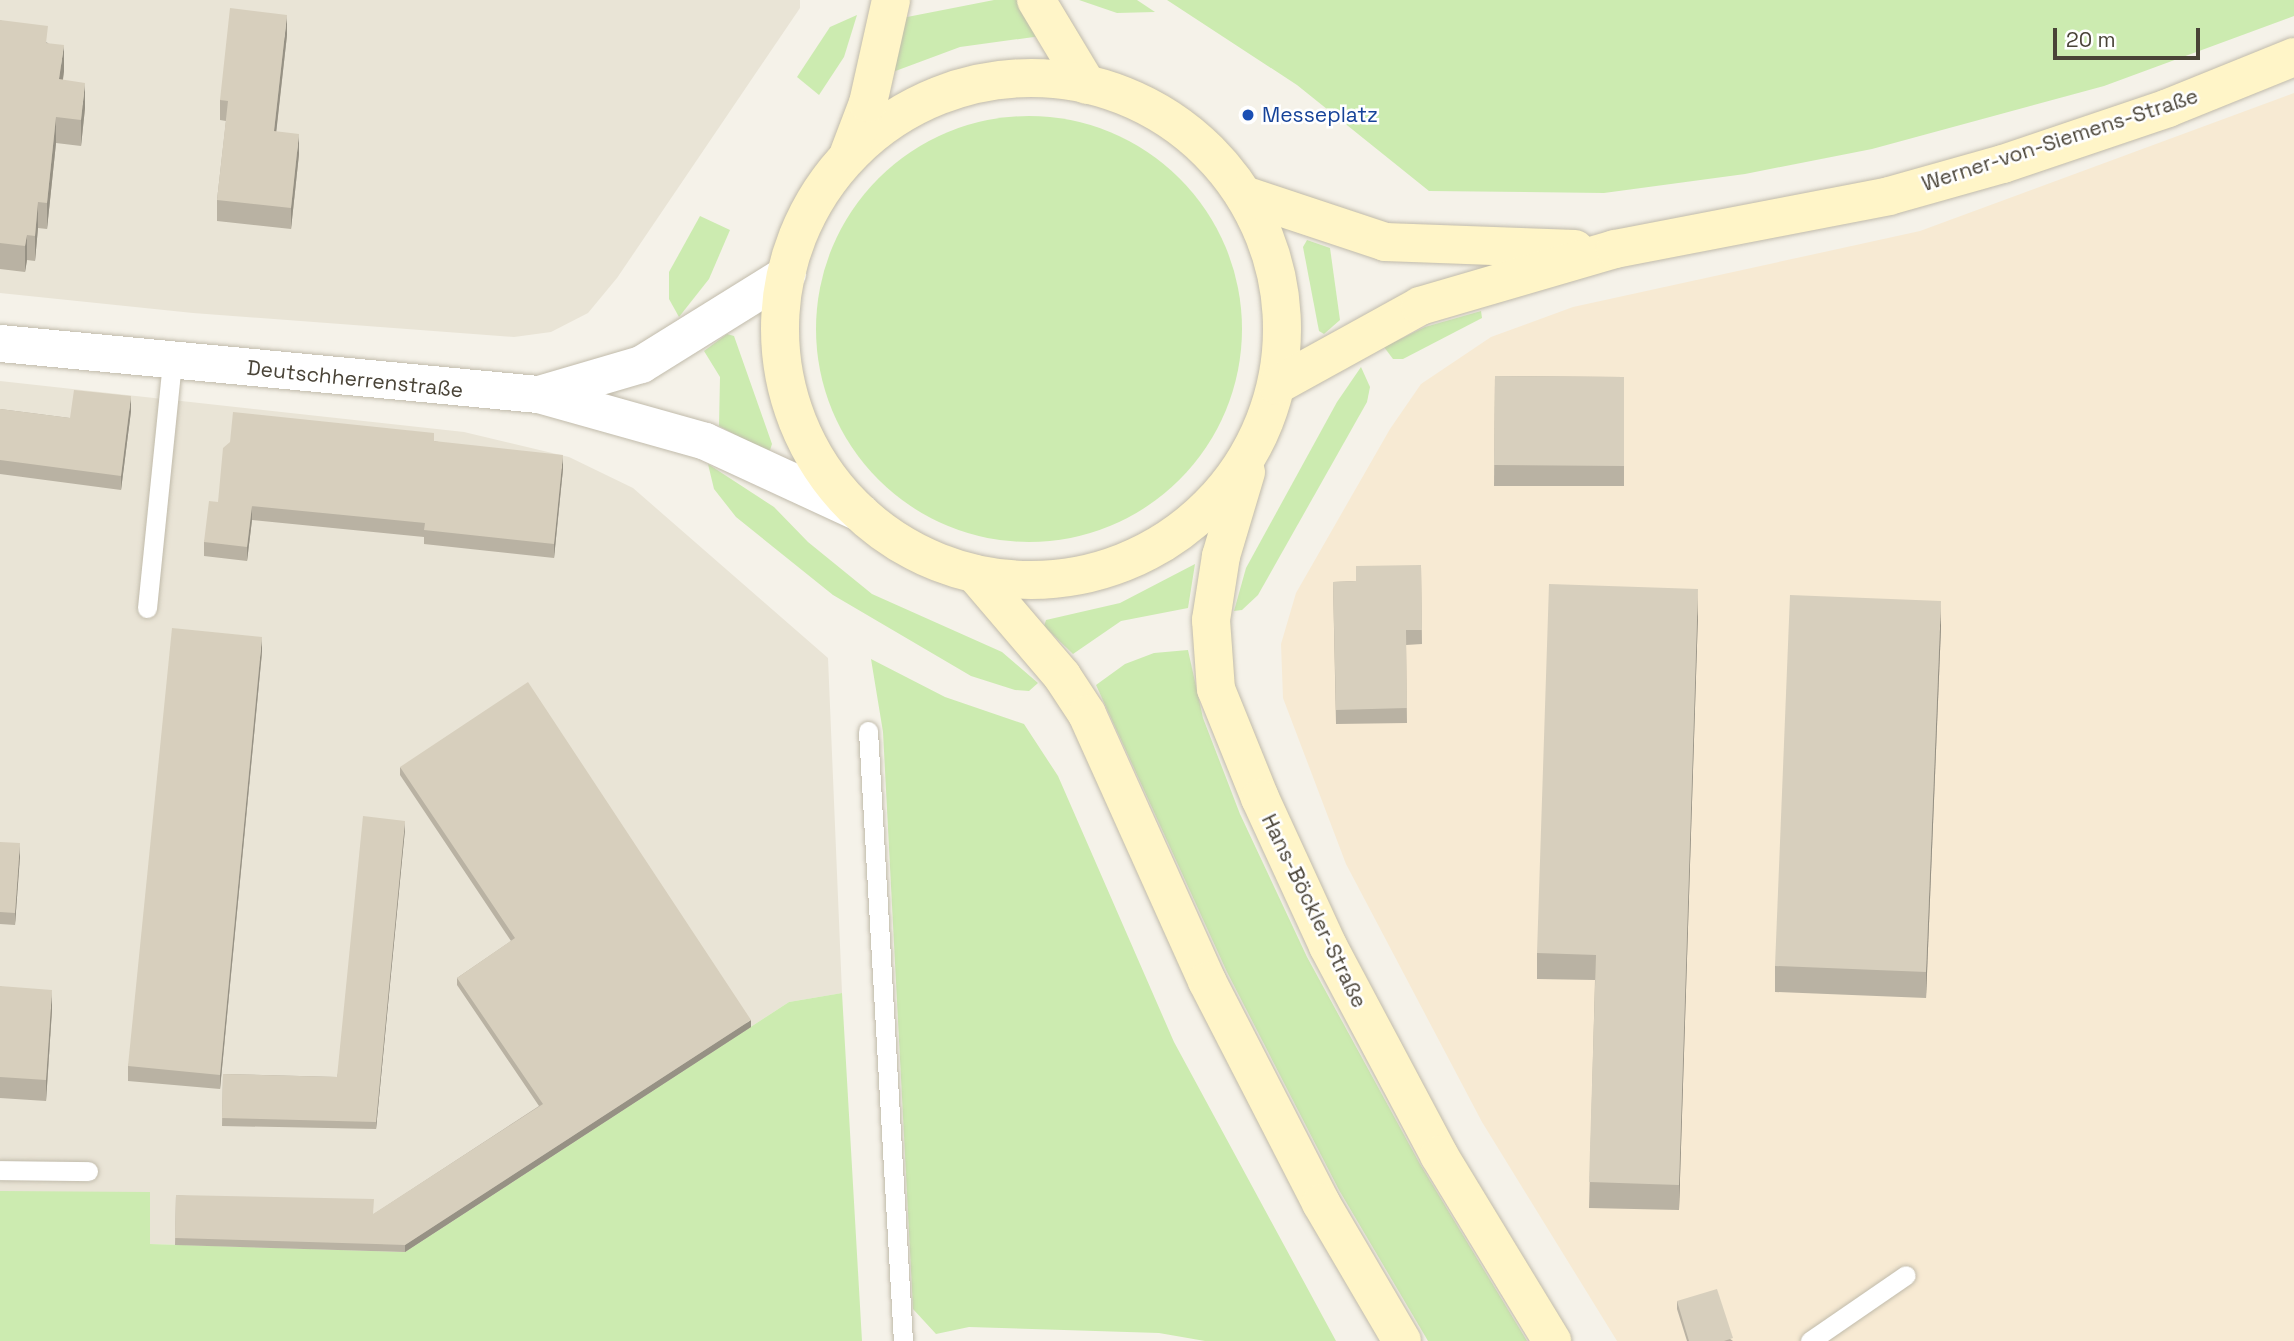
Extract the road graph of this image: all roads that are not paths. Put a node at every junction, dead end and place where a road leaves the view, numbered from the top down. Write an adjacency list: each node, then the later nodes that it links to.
1 (891, 0): 5 (main road)
2 (1037, 0): 4 (main road)
3 (2294, 57): 7 (main road, Werner-von-Siemens-Straße)
4 (1087, 85): 5 (main road); 6 (main road)
5 (847, 158): 8 (main road)
6 (1244, 195): 7 (main road, Werner-von-Siemens-Straße); 11 (main road)
7 (1615, 249): 11 (main road, Werner-von-Siemens-Straße)
8 (787, 273): 12 (street, Deutschherrenstraße); 14 (main road)
9 (0, 343): 10 (street, Deutschherrenstraße)
10 (172, 360): 12 (street, Deutschherrenstraße); 16 (lane)
11 (1277, 385): 13 (main road)
12 (538, 394): 14 (street, Deutschherrenstraße)
13 (1253, 447): 15 (main road); 23 (main road, Hans-Böckler-Straße)
14 (861, 513): 15 (main road)
15 (975, 574): 22 (main road)
16 (147, 608)
17 (868, 731): 21 (lane)
18 (0, 1170): 19 (lane)
19 (88, 1171)
20 (1906, 1275): 24 (lane)
21 (903, 1341)
22 (1402, 1341)
23 (1552, 1341)
24 (1810, 1341)

